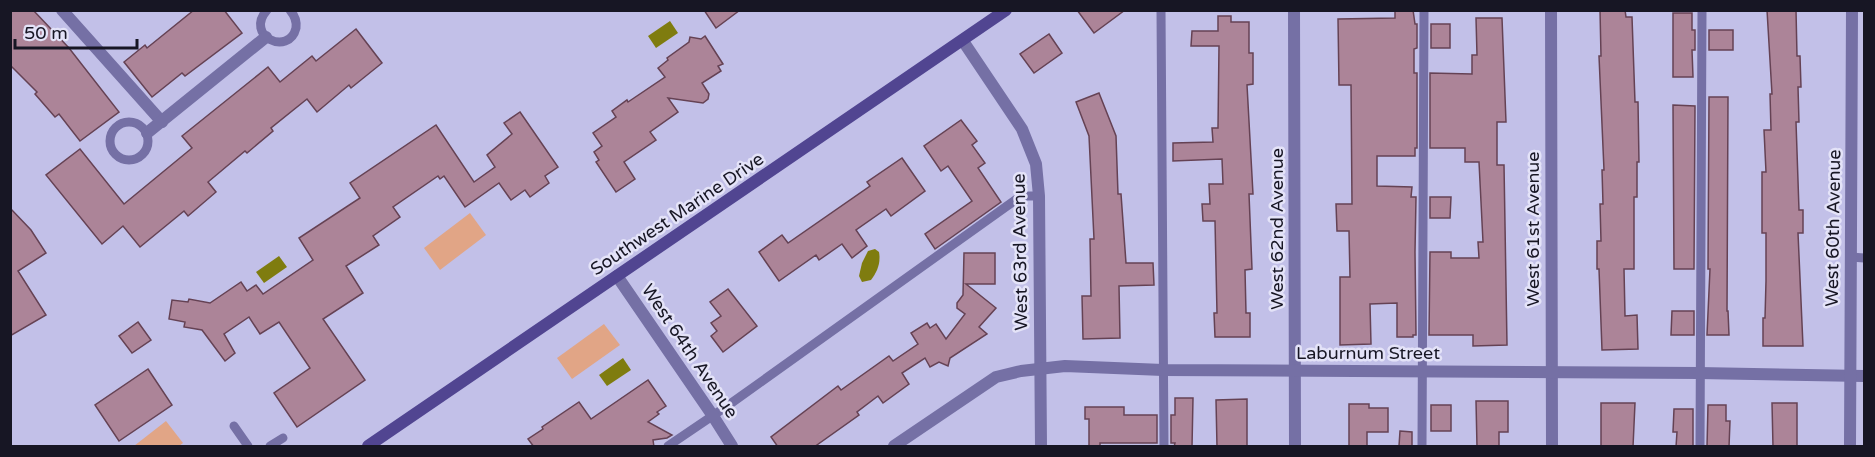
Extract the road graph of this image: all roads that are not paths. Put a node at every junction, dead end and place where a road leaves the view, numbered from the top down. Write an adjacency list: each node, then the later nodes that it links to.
1 (62, 10): 13 (street)
2 (267, 10): 11 (lane)
3 (290, 10): 11 (lane)
4 (1006, 10): 12 (main road, Southwest Marine Drive)
5 (1161, 10): 21 (lane)
6 (1294, 10): 22 (street, West 62nd Avenue)
7 (1424, 10): 23 (lane)
8 (1551, 10): 24 (street, West 61st Avenue)
9 (1702, 10): 25 (lane)
10 (1852, 10): 15 (street, West 60th Avenue)
11 (266, 37): 13 (street)
12 (963, 41): 16 (street, West 63rd Avenue); 19 (main road, Southwest Marine Drive)
13 (162, 122): 14 (street)
14 (147, 132): 14 (lane)
15 (1859, 133): 17 (street, West 60th Avenue)
16 (1039, 196): 20 (street, West 63rd Avenue); 28 (lane)
17 (1851, 257): 18 (lane); 26 (street, West 60th Avenue)
18 (1864, 258)
19 (617, 276): 28 (street, West 64th Avenue); 33 (main road, Southwest Marine Drive)
20 (1040, 369): 21 (street, Laburnum Street); 36 (street, Laburnum Street); 37 (street, West 63rd Avenue)
21 (1163, 369): 22 (street, Laburnum Street); 38 (lane)
22 (1295, 370): 23 (street, Laburnum Street); 39 (street, West 62nd Avenue)
23 (1423, 370): 24 (street, Laburnum Street); 40 (lane)
24 (1552, 372): 25 (street, Laburnum Street); 41 (street, West 61st Avenue)
25 (1700, 373): 26 (street, Laburnum Street); 42 (lane)
26 (1850, 375): 27 (street, Laburnum Street); 43 (street, West 60th Avenue)
27 (1864, 376)
28 (714, 416): 34 (lane); 35 (street, West 64th Avenue)
29 (234, 426): 31 (lane)
30 (283, 438): 32 (lane)
31 (248, 447)
32 (270, 447)
33 (368, 447)
34 (668, 447)
35 (732, 447)
36 (894, 447)
37 (1041, 447)
38 (1164, 447)
39 (1295, 447)
40 (1422, 447)
41 (1552, 447)
42 (1700, 447)
43 (1850, 447)

